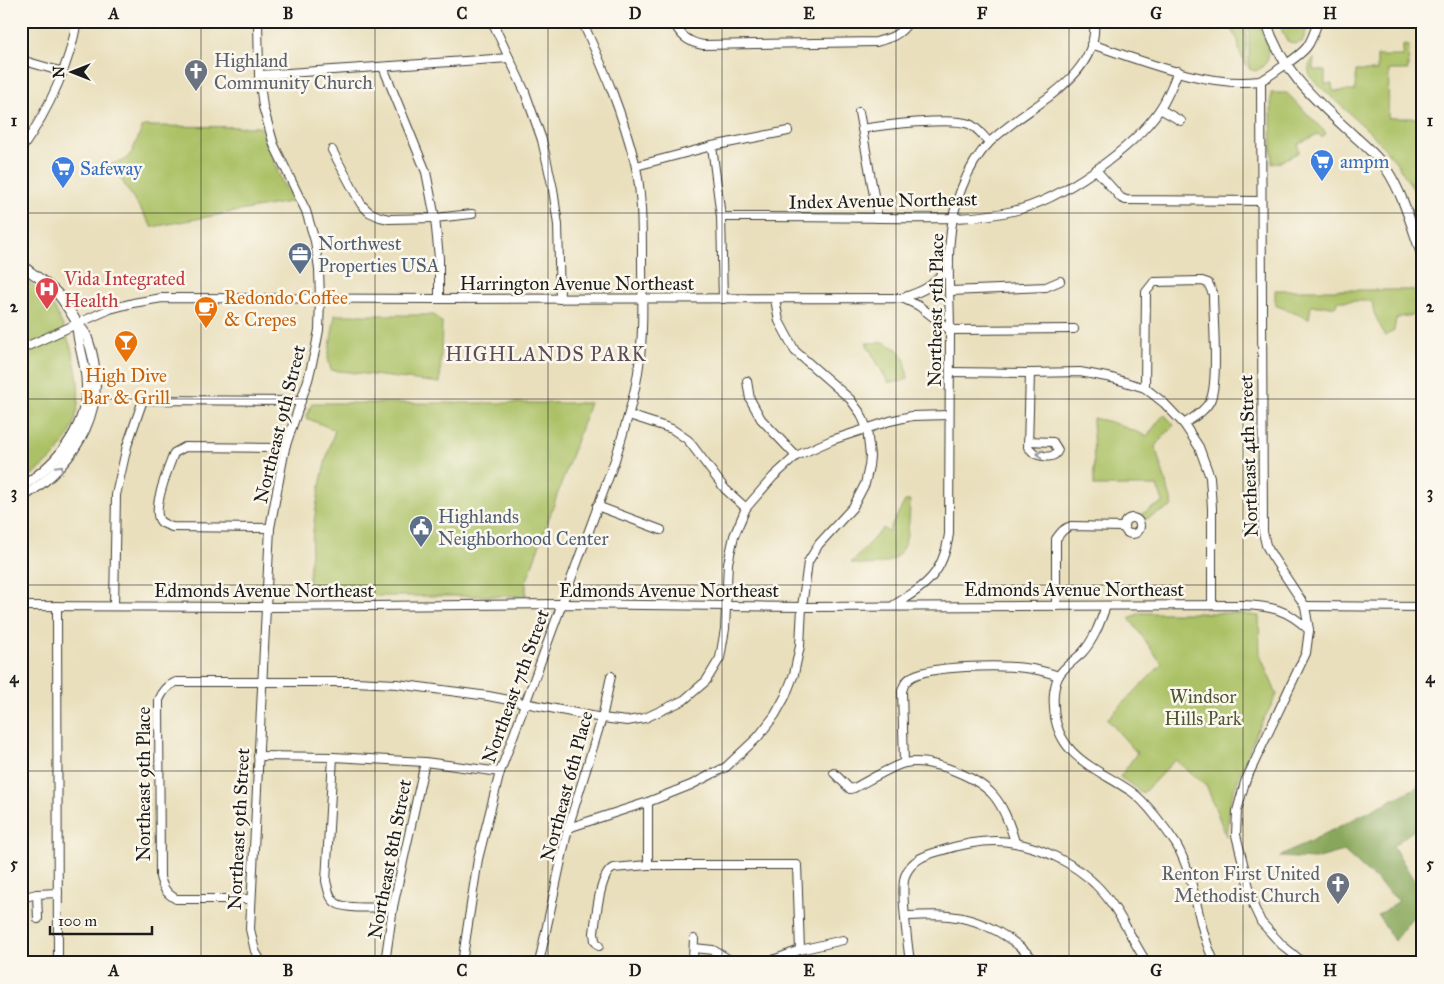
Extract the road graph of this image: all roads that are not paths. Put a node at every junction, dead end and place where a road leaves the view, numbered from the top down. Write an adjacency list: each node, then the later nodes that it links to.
1 (77, 21): 16 (street)
2 (258, 21): 17 (street, Northeast 9th Street)
3 (492, 21): 11 (street)
4 (582, 21): 28 (street, Northeast 7th Street)
5 (673, 21): 6 (street)
6 (909, 21)
7 (1094, 21): 10 (street, Northeast 5th Place)
8 (1266, 21): 13 (main road)
9 (1318, 21): 13 (street)
10 (1091, 44): 15 (street); 24 (street, Northeast 5th Place)
11 (508, 58): 14 (street); 44 (street)
12 (21, 60): 16 (street)
13 (1286, 64): 18 (street); 36 (main road)
14 (383, 68): 17 (street); 33 (street)
15 (1178, 71): 18 (street); 19 (street, Index Avenue Northeast)
16 (63, 72): 26 (street)
17 (259, 75): 42 (street, Northeast 9th Street)
18 (1261, 81): 30 (street, Northeast 4th Street)
19 (1160, 109): 21 (street); 29 (street, Index Avenue Northeast)
20 (859, 112): 22 (street)
21 (1181, 121)
22 (862, 129): 24 (street); 34 (street)
23 (788, 131): 25 (street)
24 (990, 142): 35 (street, Northeast 5th Place)
25 (712, 146): 28 (street); 32 (street)
26 (22, 148)
27 (332, 150): 33 (street)
28 (636, 166): 45 (street, Northeast 7th Street)
29 (1096, 170): 30 (street); 35 (street, Index Avenue Northeast)
30 (1261, 201): 82 (street, Northeast 4th Street)
31 (472, 214): 33 (street)
32 (722, 217): 34 (street, Index Avenue Northeast); 46 (street)
33 (435, 218): 43 (street)
34 (878, 218): 35 (street, Index Avenue Northeast)
35 (953, 218): 38 (street, Northeast 5th Place)
36 (1423, 258)
37 (21, 264): 48 (main road)
38 (949, 265): 40 (street, Northeast 5th Place); 41 (street, Harrington Avenue Northeast)
39 (1060, 281): 40 (street)
40 (950, 291): 50 (street, Northeast 5th Place)
41 (902, 298): 47 (street, Harrington Avenue Northeast); 50 (street, Harrington Avenue Northeast)
42 (320, 299): 43 (street, Harrington Avenue Northeast); 48 (street, Harrington Avenue Northeast); 57 (street, Northeast 9th Street)
43 (439, 299): 44 (street, Harrington Avenue Northeast)
44 (560, 299): 45 (street, Harrington Avenue Northeast)
45 (642, 299): 46 (street, Harrington Avenue Northeast); 58 (street, Northeast 7th Street)
46 (723, 299): 47 (street, Harrington Avenue Northeast)
47 (775, 299): 62 (street)
48 (77, 324): 51 (street, Harrington Avenue Northeast); 55 (main road); 60 (main road)
49 (1074, 329): 50 (street)
50 (950, 330): 52 (street, Northeast 5th Place)
51 (21, 349)
52 (950, 372): 53 (street); 59 (street, Northeast 5th Place)
53 (1030, 373): 56 (street); 63 (street)
54 (747, 380): 65 (street)
55 (86, 386): 60 (main road); 66 (main road)
56 (1145, 388): 61 (street); 61 (street)
57 (301, 401): 64 (street, Northeast 9th Street); 77 (street)
58 (629, 415): 68 (street, Northeast 7th Street); 69 (street)
59 (949, 415): 62 (street, Northeast 9th Place); 79 (street, Northeast 5th Place)
60 (90, 416): 67 (main road, one-way to 60)
61 (1184, 424): 74 (street)
62 (867, 429): 65 (street, Northeast 9th Place); 84 (street)
63 (1028, 441)
64 (285, 448): 71 (street, Northeast 9th Street); 71 (street)
65 (796, 456): 69 (street, Northeast 9th Place)
66 (21, 487)
67 (21, 498)
68 (597, 506): 72 (street); 73 (street, Northeast 7th Street)
69 (746, 508): 78 (street, Northeast 9th Place)
70 (1123, 527): 80 (street)
71 (270, 528): 83 (street, Northeast 9th Street)
72 (661, 530)
73 (562, 604): 78 (street, Edmonds Avenue Northeast); 83 (street, Edmonds Avenue Northeast); 90 (street, Northeast 7th Street)
74 (1212, 605): 81 (street, Edmonds Avenue Northeast); 86 (street, Edmonds Avenue Northeast)
75 (21, 606): 76 (street, Edmonds Avenue Northeast)
76 (57, 606): 77 (street, Edmonds Avenue Northeast); 102 (street)
77 (114, 606): 83 (street, Edmonds Avenue Northeast)
78 (726, 606): 84 (street, Edmonds Avenue Northeast); 91 (street, Northeast 9th Place)
79 (892, 606): 80 (street, Edmonds Avenue Northeast); 84 (street, Edmonds Avenue Northeast)
80 (1056, 606): 81 (street, Edmonds Avenue Northeast)
81 (1106, 606): 88 (street)
82 (1305, 606): 85 (street); 86 (street, Northeast 4th Street)
83 (267, 607): 89 (street, Northeast 9th Street)
84 (802, 607): 98 (street)
85 (1423, 607)
86 (1309, 630): 126 (street, Northeast 4th Street)
87 (611, 676): 91 (street, Northeast 6th Place)
88 (1058, 676): 95 (street); 125 (street)
89 (262, 683): 90 (street, Northeast 9th Place); 92 (street, Northeast 9th Street); 105 (street, Northeast 9th Place)
90 (525, 703): 91 (street, Northeast 9th Place); 96 (street, Northeast 7th Street)
91 (602, 718): 99 (street, Northeast 6th Place)
92 (258, 756): 93 (street); 105 (street, Northeast 9th Street)
93 (333, 756): 94 (street); 106 (street)
94 (425, 762): 96 (street); 106 (street, Northeast 8th Street)
95 (904, 763): 97 (street); 100 (street)
96 (500, 772): 118 (street, Northeast 7th Street)
97 (834, 772)
98 (648, 802): 99 (street); 101 (street)
99 (568, 828): 119 (street, Northeast 6th Place)
100 (1015, 842): 107 (street); 124 (street)
101 (648, 865): 111 (street); 113 (street)
102 (58, 893): 103 (street); 115 (street)
103 (37, 894): 104 (street); 108 (street)
104 (21, 898)
105 (251, 899): 116 (street, Northeast 9th Street)
106 (393, 907): 117 (street, Northeast 8th Street)
107 (906, 916): 122 (street); 123 (street)
108 (38, 919)
109 (694, 939): 112 (street)
110 (843, 940): 113 (street)
111 (599, 946)
112 (694, 948): 114 (street); 120 (street)
113 (800, 950): 121 (street)
114 (693, 959)
115 (58, 963)
116 (262, 963)
117 (386, 963)
118 (462, 963)
119 (539, 963)
120 (736, 963)
121 (765, 963)
122 (910, 963)
123 (1037, 963)
124 (1147, 963)
125 (1215, 963)
126 (1304, 963)

